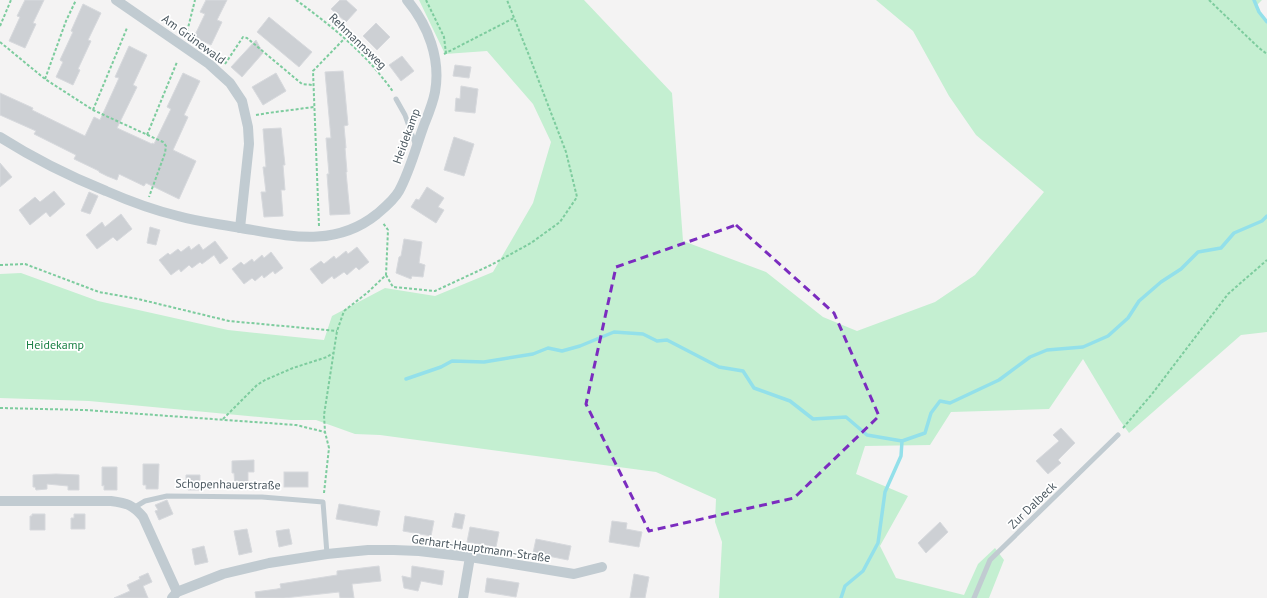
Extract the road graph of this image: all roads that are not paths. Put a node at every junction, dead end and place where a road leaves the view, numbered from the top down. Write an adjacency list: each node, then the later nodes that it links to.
1 (116, 0): 6 (street, Am Grünewald)
2 (407, 0): 5 (street, Heidekamp)
3 (396, 99): 5 (lane)
4 (0, 137): 6 (street, Heidekamp)
5 (416, 147): 6 (street, Heidekamp)
6 (240, 228)
7 (1118, 435): 15 (lane, Zur Dalbeck)
8 (0, 501): 9 (street)
9 (135, 507): 10 (lane, Schopenhauerstraße); 13 (street)
10 (326, 554): 11 (street, Gerhart-Hauptmann-Straße); 13 (street, Gerhart-Hauptmann-Straße)
11 (470, 557): 12 (street, Gerhart-Hauptmann-Straße); 14 (street)
12 (602, 567)
13 (175, 595)
14 (463, 598)
15 (974, 598)

